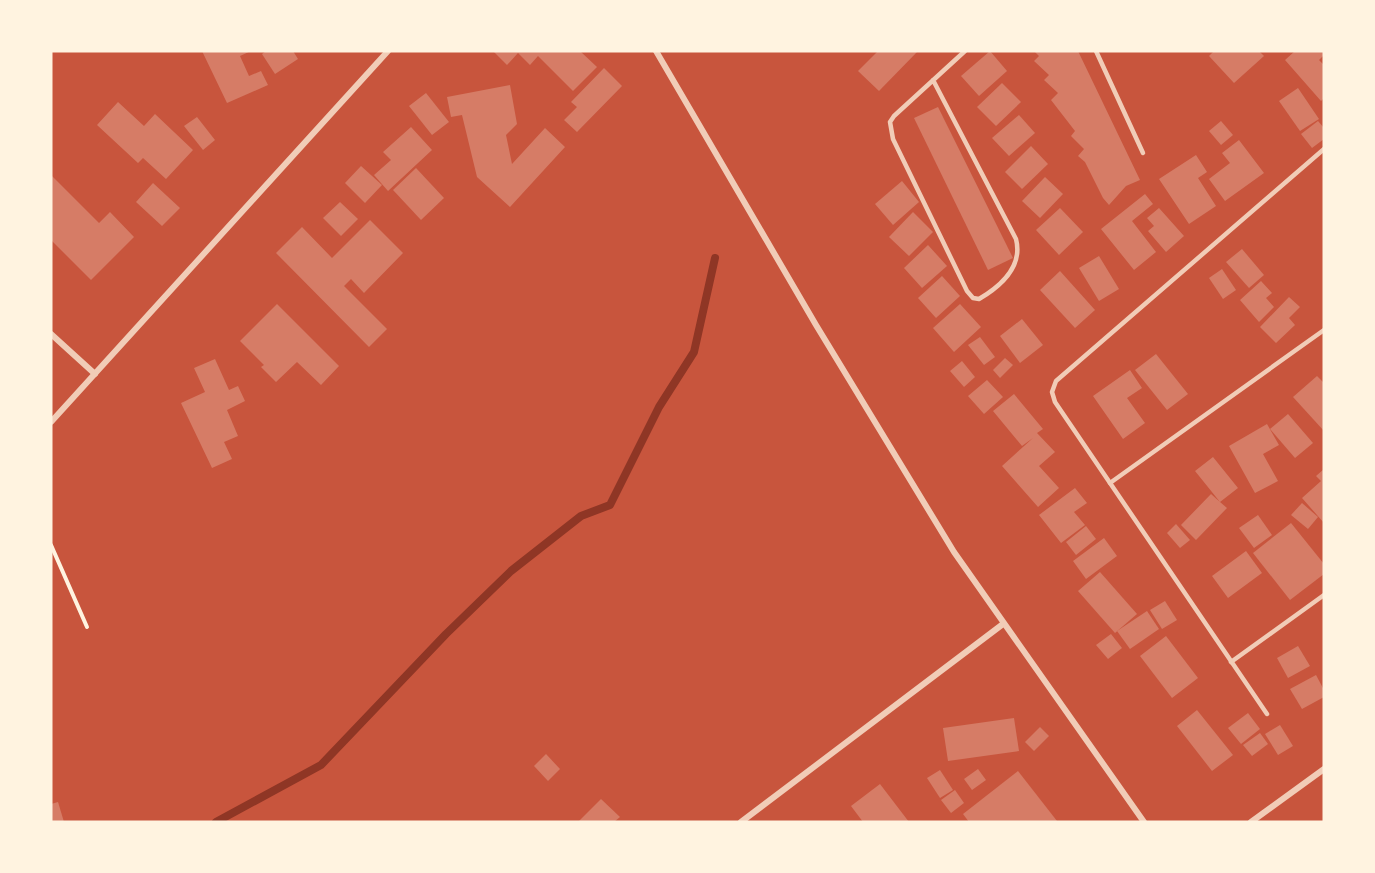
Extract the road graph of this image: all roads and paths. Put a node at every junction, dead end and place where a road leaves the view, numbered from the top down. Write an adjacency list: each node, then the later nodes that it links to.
1 (376, 51): 6 (street)
2 (388, 51): 6 (street)
3 (656, 51): 17 (street)
4 (965, 51): 7 (lane)
5 (1096, 51): 9 (lane)
6 (383, 57): 12 (street)
7 (933, 80): 7 (lane)
8 (1324, 150): 14 (lane)
9 (1143, 153)
10 (1324, 330): 14 (lane)
11 (51, 334): 12 (street)
12 (95, 374): 13 (street)
13 (51, 422)
14 (1110, 483): 19 (lane)
15 (51, 545): 18 (path)
16 (1324, 595): 19 (lane)
17 (1003, 624): 22 (street); 23 (street)
18 (87, 627)
19 (1231, 662): 20 (lane)
20 (1267, 714)
21 (1324, 770): 24 (street)
22 (741, 822)
23 (1144, 822)
24 (1251, 822)

